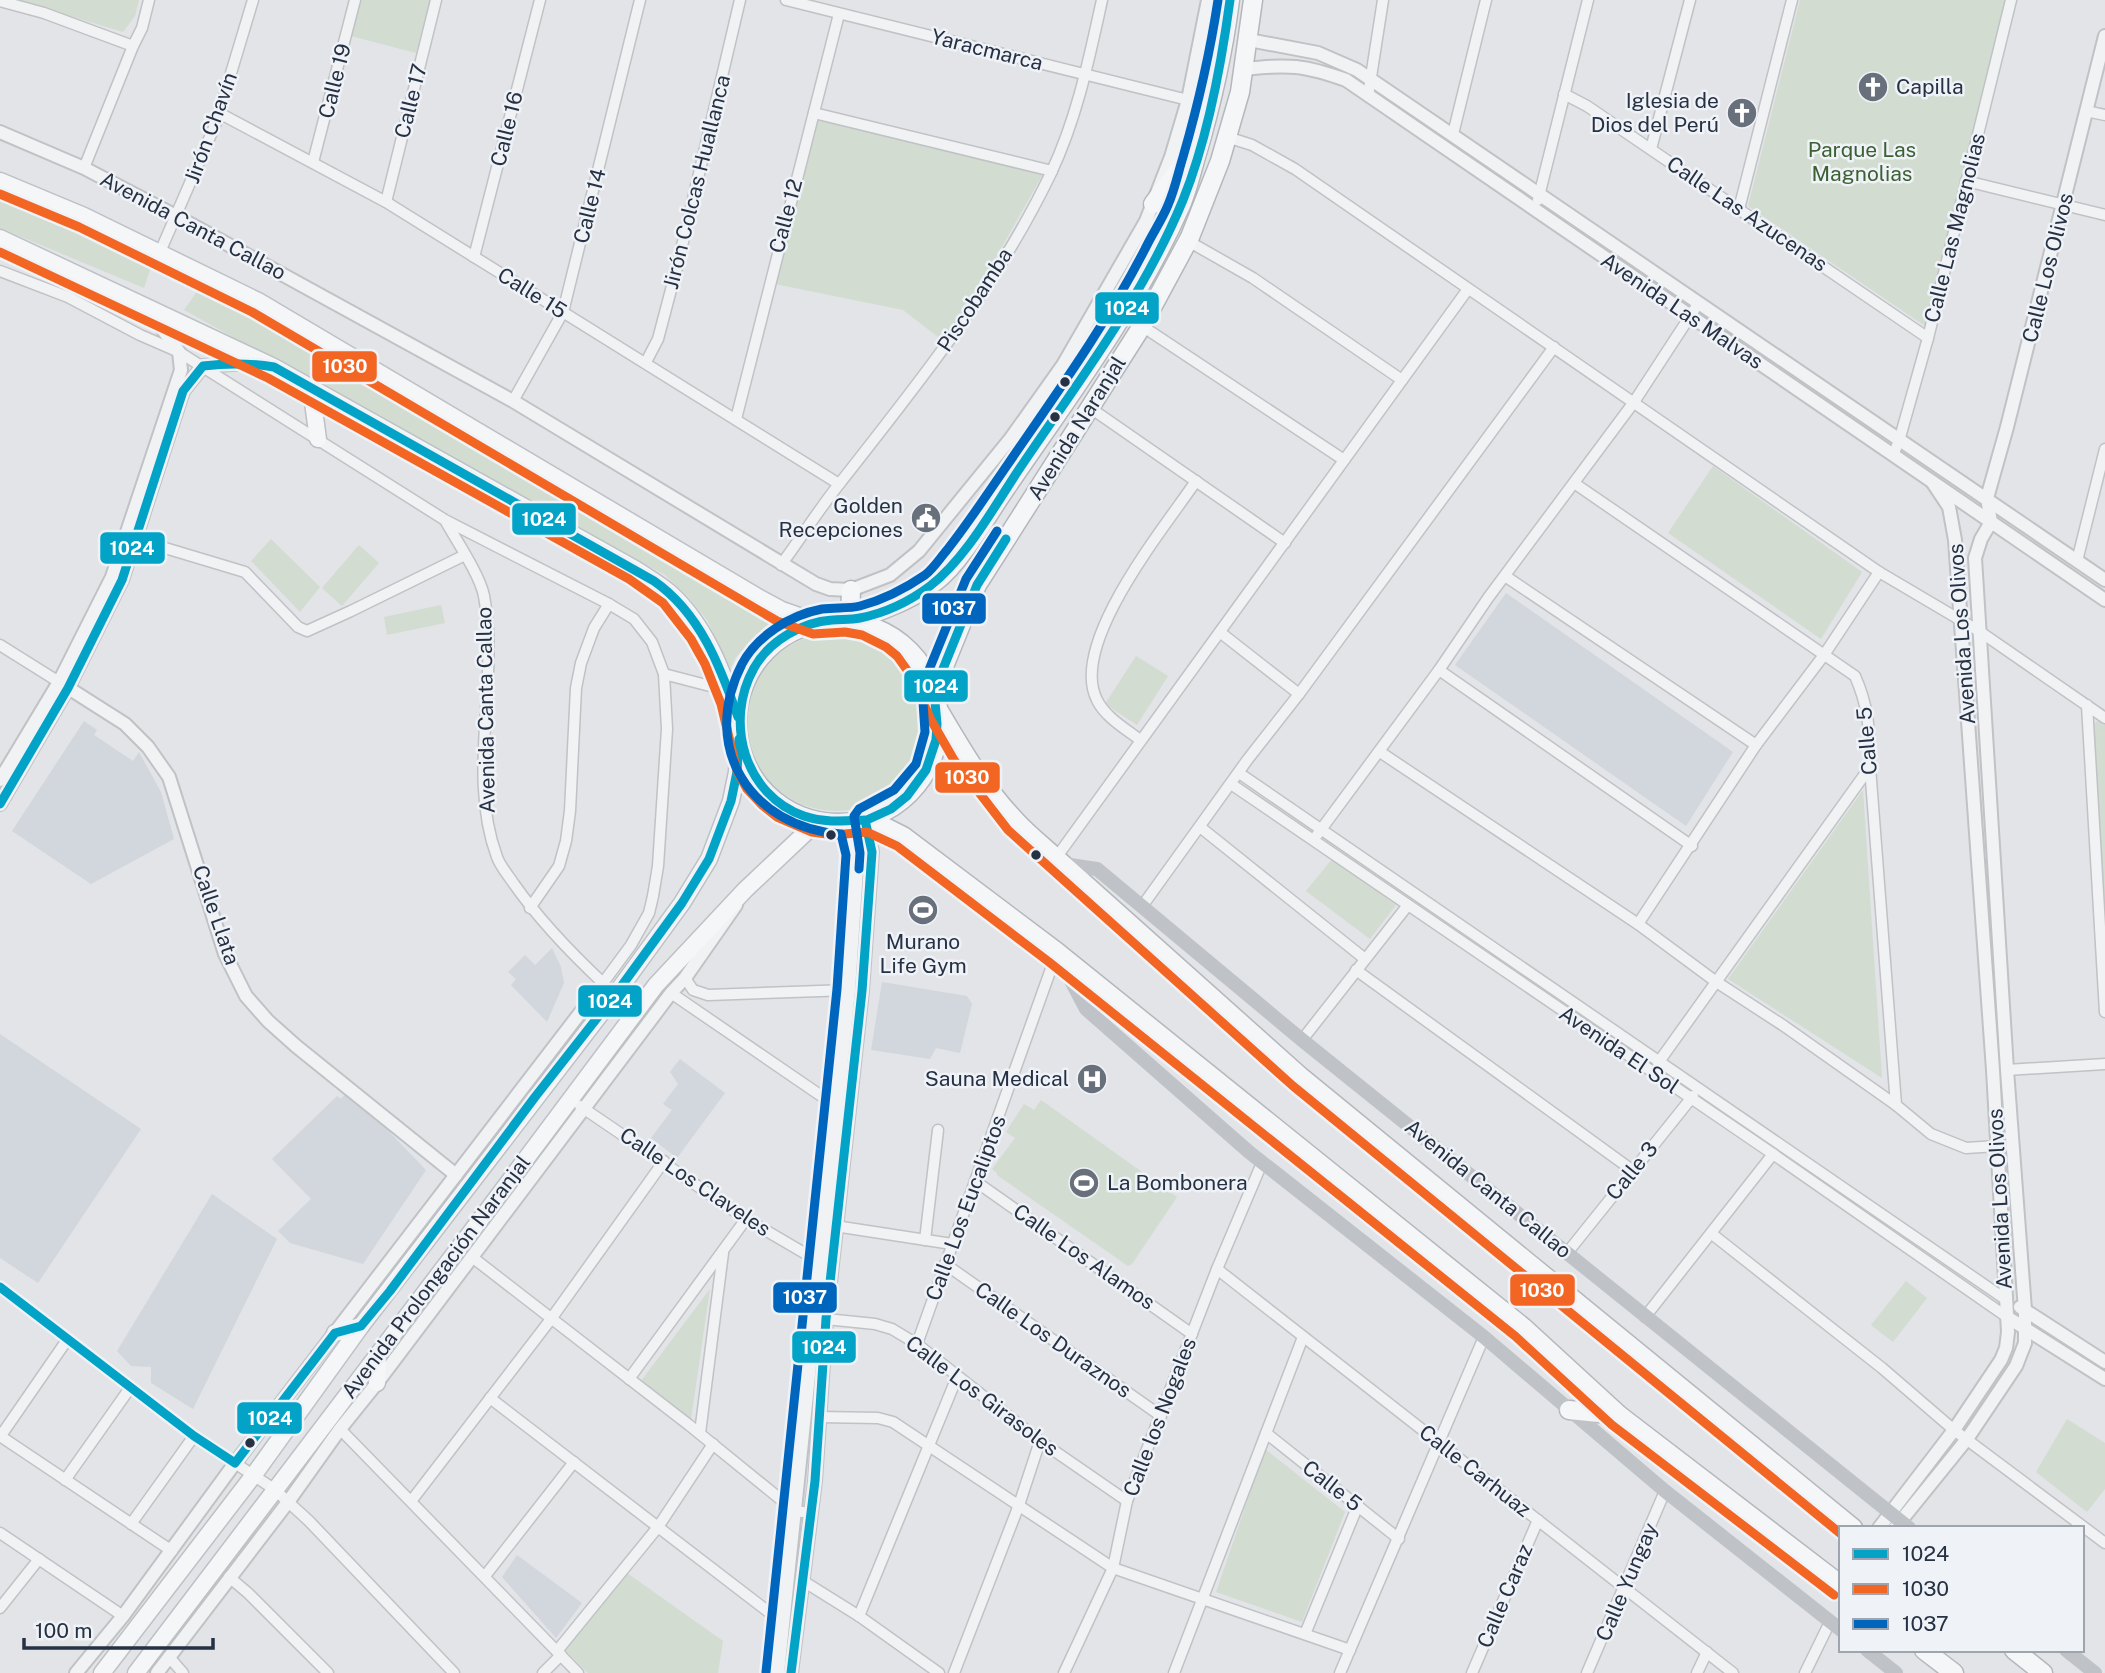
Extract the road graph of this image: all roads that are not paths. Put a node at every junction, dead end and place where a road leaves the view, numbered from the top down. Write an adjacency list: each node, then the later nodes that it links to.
1 (149, 0): 23 (street)
2 (253, 0): 31 (street, Jirón Chavín)
3 (355, 0): 39 (street, Calle 19)
4 (436, 0): 45 (street, Calle 17)
5 (540, 0): 55 (street, Calle 16)
6 (640, 0): 60 (street, Calle 14)
7 (740, 0): 66 (street, Jirón Colcas Huallanca)
8 (786, 0): 20 (street, Yaracmarca)
9 (1101, 0): 25 (street, Piscobamba)
10 (1208, 0): 29 (street)
11 (1230, 0): 37 (highway, Avenida Naranjal)
12 (1253, 0): 22 (highway, Avenida Naranjal)
13 (1383, 0): 26 (street)
14 (1486, 0): 35 (street)
15 (1588, 0): 27 (street)
16 (1690, 0): 38 (street)
17 (1792, 0): 48 (street)
18 (2011, 0): 43 (street, Calle Las Magnolias)
19 (0, 1): 23 (street)
20 (839, 14): 25 (street, Yaracmarca); 32 (street, Calle 12)
21 (2105, 36): 30 (street, Calle Los Olivos)
22 (1249, 40): 24 (highway, Avenida Naranjal); 26 (street, Avenida Las Malvas)
23 (133, 46): 40 (street)
24 (1244, 69): 28 (street, Avenida Las Malvas); 36 (highway, Avenida Naranjal)
25 (1086, 75): 29 (street, Yaracmarca); 41 (street, Piscobamba)
26 (1371, 79): 28 (street); 35 (street, Avenida Las Malvas)
27 (1564, 94): 38 (street, Calle Las Azucenas); 44 (street)
28 (1368, 96): 49 (street, Avenida Las Malvas)
29 (1188, 100): 46 (street)
30 (2086, 111): 33 (street); 47 (street, Calle Los Olivos)
31 (219, 113): 39 (street, Calle 15); 51 (street, Jirón Chavín)
32 (814, 113): 41 (street); 74 (street, Calle 12)
33 (2105, 115)
34 (0, 132): 40 (street, Avenida Canta Callao)
35 (1453, 134): 44 (street, Avenida Las Malvas)
36 (1227, 137): 53 (highway, Avenida Naranjal); 58 (street)
37 (1201, 142): 46 (highway); 100 (highway, Avenida Naranjal)
38 (1651, 149): 48 (street, Calle Las Azucenas)
39 (313, 162): 45 (street, Calle 15)
40 (84, 168): 51 (street, Avenida Canta Callao)
41 (1052, 171): 83 (street, Piscobamba)
42 (0, 181): 54 (main road, Avenida Canta Callao)
43 (1966, 181): 47 (street); 63 (street, Calle Las Magnolias)
44 (1540, 196): 49 (street); 59 (street, Avenida Las Malvas)
45 (386, 202): 55 (street, Calle 15)
46 (1153, 204): 97 (street)
47 (2064, 204): 50 (street); 84 (street, Calle Los Olivos)
48 (1739, 209): 63 (street, Calle Las Azucenas)
49 (1535, 211): 61 (street, Avenida Las Malvas)
50 (2105, 215)
51 (176, 216): 54 (street, Jirón Chavín); 71 (street, Avenida Canta Callao)
52 (0, 238): 57 (main road)
53 (1188, 242): 62 (highway, Avenida Naranjal); 69 (street)
54 (160, 252): 102 (main road, Avenida Canta Callao)
55 (474, 257): 60 (street, Calle 15)
56 (0, 271): 65 (street, Avenida Canta Callao)
57 (112, 289): 65 (street); 68 (main road)
58 (1468, 289): 64 (street); 69 (street)
59 (1698, 304): 61 (street); 76 (street, Avenida Las Malvas)
60 (564, 312): 66 (street, Calle 15); 71 (street, Calle 14)
61 (1690, 316): 72 (street); 78 (street, Avenida Las Malvas)
62 (1142, 326): 73 (highway, Avenida Naranjal); 79 (street)
63 (1928, 338): 76 (street, Calle Las Magnolias)
64 (1554, 347): 72 (street); 111 (street)
65 (179, 352): 67 (street, Avenida Canta Callao); 109 (street)
66 (646, 362): 74 (street, Calle 15)
67 (203, 366): 68 (street); 75 (street, Avenida Canta Callao); 89 (street)
68 (274, 367): 70 (main road)
69 (1402, 380): 79 (street)
70 (310, 388): 75 (main road); 110 (main road)
71 (513, 401): 93 (street, Avenida Canta Callao)
72 (1634, 402): 81 (street); 94 (street)
73 (1089, 407): 80 (street); 112 (highway, Avenida Naranjal)
74 (736, 419): 83 (street, Calle 15)
75 (318, 439): 86 (street, Avenida Canta Callao)
76 (1899, 441): 78 (street, Calle Las Magnolias); 84 (street, Avenida Las Malvas)
77 (2105, 449): 92 (street)
78 (1893, 455): 82 (street, Avenida Las Malvas)
79 (1344, 460): 90 (street)
80 (1196, 481): 90 (street); 117 (street)
81 (1574, 483): 95 (street); 106 (street, Calle 5)
82 (1933, 483): 85 (street, Avenida Las Malvas); 88 (street)
83 (839, 484): 93 (street, Piscobamba)
84 (1987, 498): 85 (street); 87 (street, Avenida Los Olivos); 92 (street, Avenida Las Malvas)
85 (1967, 505): 87 (street, Avenida Las Malvas); 88 (street, Avenida Los Olivos)
86 (445, 520): 91 (street, Avenida Canta Callao); 99 (street, Avenida Canta Callao)
87 (1991, 522): 98 (street, Avenida Las Malvas); 103 (street, Avenida Los Olivos)
88 (1954, 526): 101 (street, Avenida Los Olivos)
89 (135, 539): 91 (street); 109 (street)
90 (1284, 543): 104 (street)
91 (465, 555): 136 (street, Avenida Canta Callao)
92 (2077, 561): 96 (street, Avenida Las Malvas)
93 (781, 565): 97 (street, Avenida Canta Callao)
94 (1879, 572): 101 (street); 106 (street)
95 (1505, 576): 107 (street); 118 (street)
96 (2105, 580)
97 (851, 590): 100 (highway)
98 (2105, 600)
99 (609, 604): 108 (street, Avenida Canta Callao); 136 (street)
100 (853, 619): 102 (highway); 112 (highway)
101 (1961, 621): 103 (street); 156 (street, Avenida Los Olivos)
102 (816, 622): 114 (highway)
103 (1979, 631): 113 (street); 150 (street, Avenida Los Olivos)
104 (1221, 633): 111 (street); 117 (street)
105 (0, 645): 109 (street, Calle Llata)
106 (1824, 655): 118 (street); 121 (street, Calle 5)
107 (1439, 670): 119 (street); 131 (street)
108 (664, 674): 110 (street); 143 (street, Avenida Canta Callao)
109 (63, 685): 120 (street); 125 (street); 161 (street, Calle Llata)
110 (729, 691): 114 (main road)
111 (1299, 694): 122 (street)
112 (936, 700): 126 (highway); 132 (highway, Avenida Canta Callao)
113 (2087, 705): 115 (street); 146 (street)
114 (738, 716): 116 (highway)
115 (2105, 718)
116 (739, 739): 127 (highway); 181 (main road, Avenida Prolongación Naranjal)
117 (1140, 740): 132 (street)
118 (1756, 745): 131 (street)
119 (1380, 752): 129 (street); 137 (street)
120 (4, 765): 123 (street)
121 (1870, 767): 142 (street); 153 (street, Calle 5)
122 (1239, 773): 124 (street); 129 (street, Avenida El Sol)
123 (0, 780)
124 (1231, 784): 128 (street); 130 (street, Avenida El Sol)
125 (0, 804)
126 (862, 820): 127 (highway); 138 (highway); 144 (street); 164 (street)
127 (818, 821): 133 (main road, Avenida Prolongación Naranjal)
128 (1200, 827): 134 (street); 139 (street)
129 (1321, 830): 130 (street); 148 (street, Avenida El Sol)
130 (1314, 841): 135 (street, Avenida El Sol)
131 (1692, 846): 137 (street)
132 (1059, 861): 134 (main road, Avenida Canta Callao); 228 (highway, Avenida Canta Callao)
133 (746, 890): 141 (street, Avenida Prolongación Naranjal); 152 (main road, Avenida Prolongación Naranjal)
134 (1143, 905): 147 (main road, Avenida Canta Callao)
135 (1408, 905): 139 (street); 151 (street, Avenida El Sol)
136 (530, 908): 143 (street, Avenida Canta Callao)
137 (1639, 925): 142 (street)
138 (1057, 952): 159 (main road); 162 (street, Calle Los Eucaliptos); 198 (highway)
139 (1365, 959): 140 (street)
140 (1356, 970): 147 (street); 160 (street)
141 (685, 978): 144 (street); 145 (street, Avenida Prolongación Naranjal)
142 (1715, 981): 148 (street); 153 (street)
143 (603, 983): 161 (street)
144 (849, 990): 154 (street)
145 (671, 993): 152 (street, Avenida Prolongación Naranjal); 154 (street)
146 (2105, 1010)
147 (1303, 1040): 169 (main road, Avenida Canta Callao)
148 (1658, 1063): 151 (street, Avenida El Sol)
149 (2105, 1065): 150 (street)
150 (2007, 1070): 176 (street, Avenida Los Olivos)
151 (1694, 1094): 157 (street, Avenida El Sol); 160 (street, Calle 3); 175 (street, Avenida El Sol)
152 (577, 1103): 158 (street, Calle Los Claveles); 170 (street, Avenida Prolongación Naranjal); 189 (main road, Avenida Prolongación Naranjal)
153 (1896, 1105): 156 (street)
154 (836, 1106): 172 (street)
155 (938, 1130): 166 (street)
156 (1997, 1146): 175 (street, Avenida Los Olivos)
157 (1773, 1154): 165 (street); 178 (street, Avenida El Sol)
158 (664, 1161): 163 (street, Calle Los Claveles); 179 (street)
159 (1262, 1163): 173 (street, Calle los Nogales); 186 (main road)
160 (1632, 1170): 169 (street, Calle 3)
161 (456, 1175): 183 (street)
162 (975, 1181): 167 (street, Calle Los Eucaliptos); 184 (street, Calle Los Alamos)
163 (746, 1219): 168 (street); 172 (street, Calle Los Claveles)
164 (835, 1226): 166 (street); 180 (street)
165 (1712, 1234): 177 (street); 202 (street)
166 (925, 1240): 167 (street)
167 (952, 1244): 171 (street, Calle Los Eucaliptos)
168 (723, 1251): 192 (street); 203 (street)
169 (1567, 1253): 177 (main road, Avenida Canta Callao)
170 (472, 1257): 179 (street); 194 (street, Avenida Prolongación Naranjal)
171 (945, 1264): 188 (street, Calle Los Eucaliptos); 199 (street, Calle Los Duraznos)
172 (819, 1265): 223 (street)
173 (1217, 1269): 184 (street, Calle los Nogales); 185 (street, Calle Carhuaz)
174 (0, 1287): 187 (street)
175 (2005, 1299): 176 (street); 178 (street, Avenida Los Olivos)
176 (2025, 1310): 182 (street, Avenida Los Olivos); 190 (street)
177 (1645, 1317): 226 (main road, Avenida Canta Callao)
178 (2007, 1317): 182 (street); 202 (street, Avenida Los Olivos)
179 (551, 1319): 192 (street); 196 (street)
180 (826, 1319): 188 (street, Calle Los Girasoles); 200 (street)
181 (361, 1326): 183 (main road); 214 (main road, Avenida Prolongación Naranjal)
182 (2025, 1327): 193 (street); 207 (street, Avenida Los Olivos)
183 (335, 1333): 213 (street)
184 (1192, 1334): 199 (street, Calle los Nogales)
185 (1303, 1337): 204 (street); 209 (street, Calle Carhuaz)
186 (1484, 1337): 197 (main road); 209 (street)
187 (67, 1340): 195 (street); 205 (street)
188 (917, 1344): 191 (street, Calle Los Girasoles)
189 (378, 1353): 194 (main road); 216 (main road, Avenida Prolongación Naranjal)
190 (2105, 1362)
191 (957, 1377): 208 (street, Calle Los Girasoles); 211 (street)
192 (629, 1379): 203 (street)
193 (2105, 1379)
194 (377, 1383): 201 (street, Avenida Prolongación Naranjal)
195 (130, 1388): 206 (street); 215 (street)
196 (490, 1398): 212 (street); 218 (street)
197 (1569, 1410): 198 (highway); 217 (main road)
198 (1619, 1415): 240 (highway)
199 (1161, 1416): 219 (street, Calle los Nogales)
200 (819, 1417): 211 (street); 224 (street)
201 (340, 1429): 218 (street); 220 (street, Avenida Prolongación Naranjal)
202 (1954, 1430): 207 (street); 226 (street, Avenida Los Olivos)
203 (700, 1433): 210 (street)
204 (1266, 1433): 222 (street, Calle 5); 243 (street)
205 (0, 1436): 215 (street)
206 (194, 1436): 213 (street); 227 (street)
207 (1967, 1439): 226 (street, Avenida Los Olivos); 229 (street)
208 (1040, 1441): 219 (street, Calle Los Girasoles); 221 (street)
209 (1440, 1443): 225 (street, Calle Carhuaz); 233 (street)
210 (713, 1444): 223 (street); 230 (street)
211 (930, 1445): 221 (street); 245 (street)
212 (574, 1462): 230 (street); 238 (street)
213 (235, 1463): 214 (street); 235 (street)
214 (253, 1476): 216 (street); 259 (main road, Avenida Prolongación Naranjal)
215 (65, 1480): 227 (street)
216 (274, 1489): 220 (street); 260 (main road, Avenida Prolongación Naranjal)
217 (1665, 1491): 242 (street, Calle Yungay); 248 (main road)
218 (412, 1500): 238 (street)
219 (1127, 1501): 237 (street, Calle los Nogales)
220 (288, 1502): 239 (street, Avenida Prolongación Naranjal); 264 (street)
221 (1019, 1505): 237 (street); 270 (street)
222 (1358, 1506): 233 (street, Calle 5); 249 (street)
223 (795, 1511): 224 (street); 247 (street)
224 (811, 1513): 241 (street)
225 (1538, 1520): 242 (street, Calle Carhuaz); 274 (street, Calle Caraz)
226 (1899, 1523)
227 (131, 1524): 235 (street)
228 (1851, 1526)
229 (2082, 1526)
230 (657, 1527): 247 (street); 256 (street)
231 (2084, 1527): 234 (street)
232 (0, 1533): 236 (street)
233 (1399, 1539): 250 (street)
234 (2105, 1543)
235 (172, 1551): 246 (street)
236 (39, 1559): 244 (street); 246 (street)
237 (1113, 1568): 243 (street); 271 (street, Calle los Nogales)
238 (485, 1576): 256 (street)
239 (229, 1577): 257 (street, Avenida Prolongación Naranjal); 263 (street)
240 (1839, 1579)
241 (803, 1581): 245 (street); 268 (street)
242 (1625, 1588): 251 (street, Calle Carhuaz); 275 (street, Calle Yungay)
243 (1203, 1599): 249 (street); 272 (street)
244 (0, 1608)
245 (859, 1615): 269 (street)
246 (123, 1616): 258 (street)
247 (783, 1623): 267 (street)
248 (1835, 1626): 278 (street)
249 (1305, 1634): 250 (street)
250 (1350, 1650): 273 (street)
251 (1707, 1652): 276 (street); 277 (street, Calle Carhuaz)
252 (1870, 1652): 279 (main road)
253 (1927, 1652): 280 (highway)
254 (2017, 1652): 281 (highway)
255 (2069, 1652): 282 (main road)
256 (559, 1653): 265 (street); 266 (street)
257 (169, 1657): 261 (street, Avenida Prolongación Naranjal); 262 (street)
258 (76, 1673)
259 (102, 1673)
260 (136, 1673)
261 (157, 1673)
262 (183, 1673)
263 (328, 1673)
264 (454, 1673)
265 (543, 1673)
266 (578, 1673)
267 (778, 1673)
268 (791, 1673)
269 (939, 1673)
270 (954, 1673)
271 (1064, 1673)
272 (1174, 1673)
273 (1340, 1673)
274 (1472, 1673)
275 (1587, 1673)
276 (1697, 1673)
277 (1733, 1673)
278 (1805, 1673)
279 (1896, 1673)
280 (1954, 1673)
281 (2043, 1673)
282 (2095, 1673)

